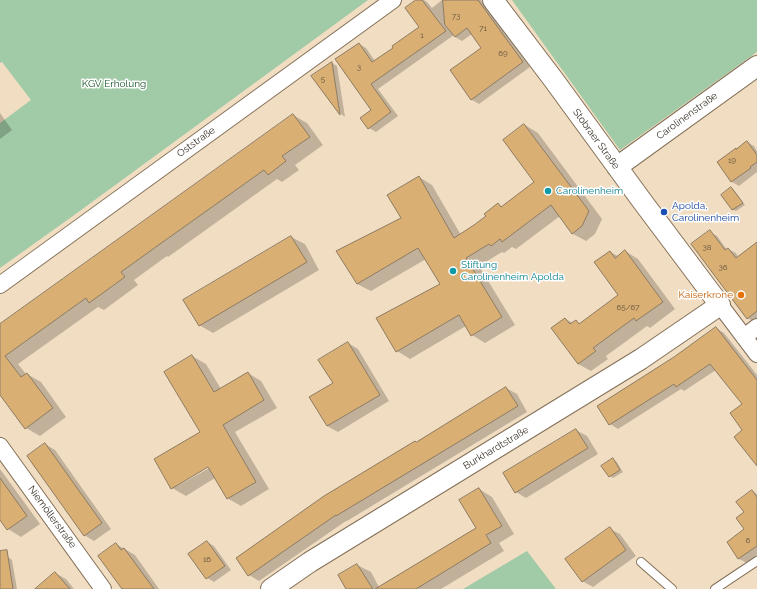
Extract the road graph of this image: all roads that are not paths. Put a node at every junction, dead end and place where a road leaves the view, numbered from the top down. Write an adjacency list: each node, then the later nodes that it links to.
1 (393, 0): 5 (street, Oststraße)
2 (493, 0): 4 (street, Stobraer Straße)
3 (757, 66): 4 (street, Carolinenstraße)
4 (617, 167): 6 (street, Stobraer Straße)
5 (0, 285)
6 (720, 305): 8 (street, Stobraer Straße); 14 (street, Burkhardtstraße)
7 (757, 327): 8 (street)
8 (744, 337): 9 (street, Stobraer Straße)
9 (757, 354)
10 (0, 446): 13 (street, Niemöllerstraße)
11 (757, 561): 16 (lane)
12 (641, 562): 15 (lane)
13 (103, 589)
14 (271, 589)
15 (672, 589)
16 (715, 589)

